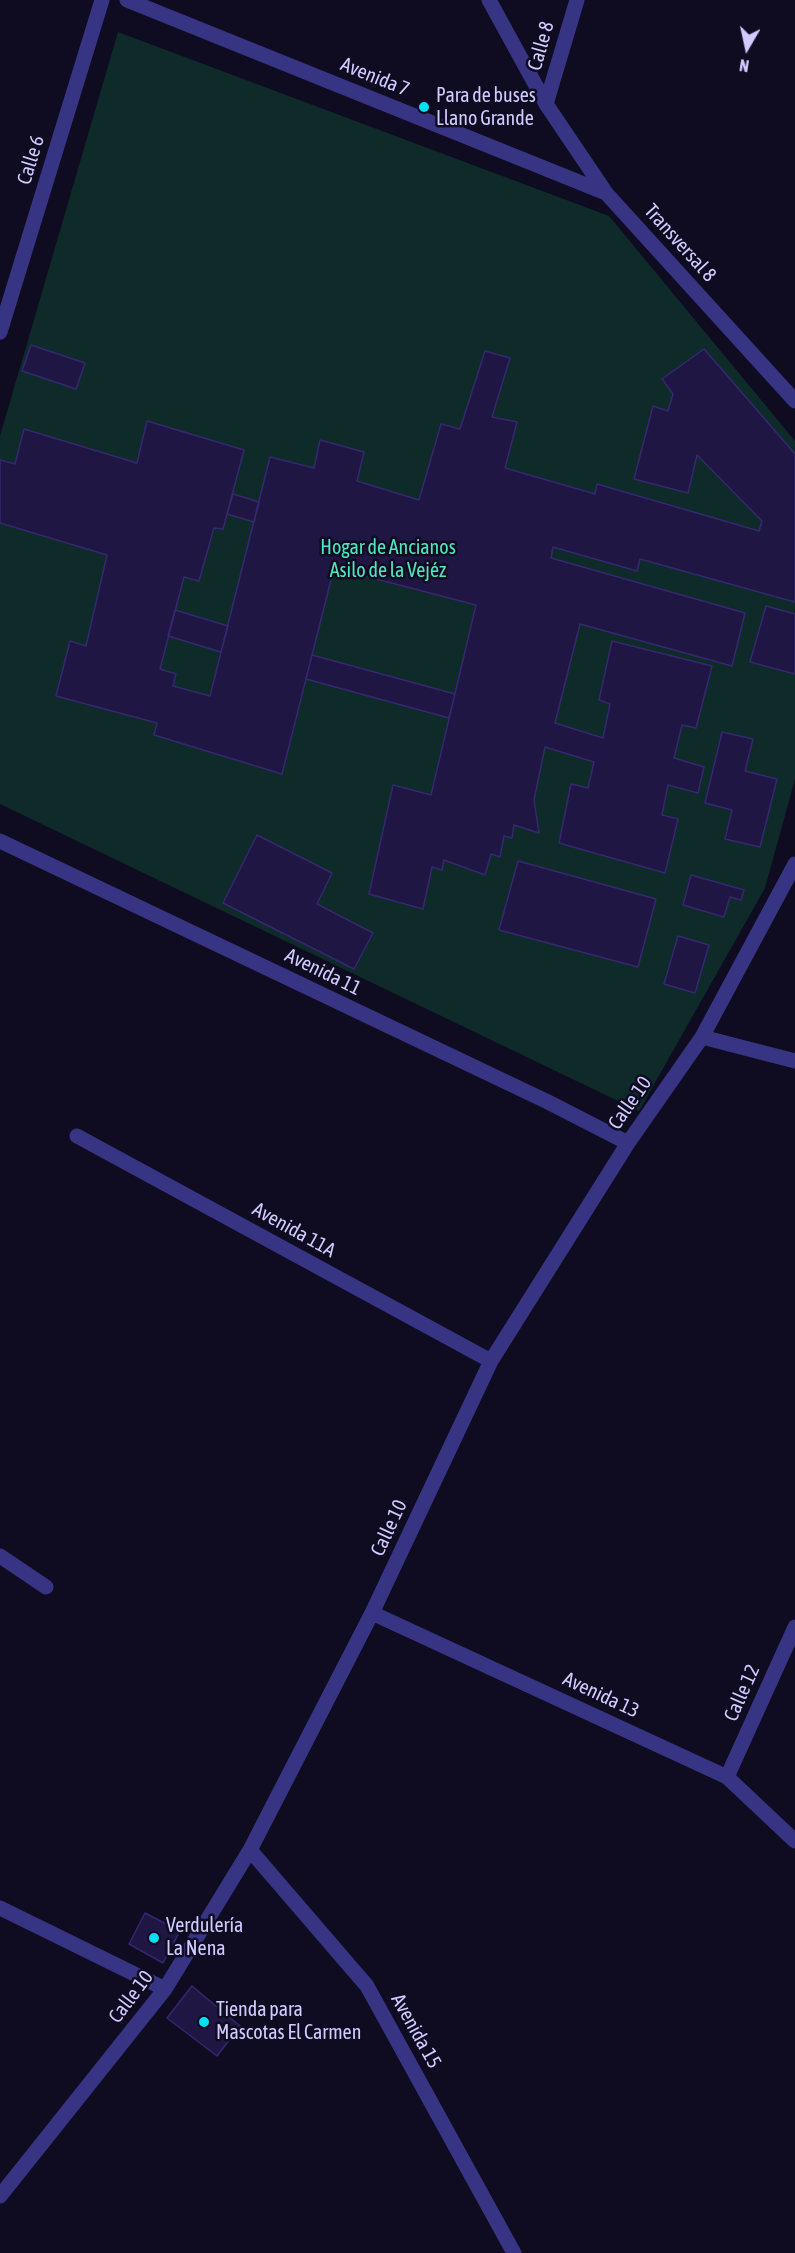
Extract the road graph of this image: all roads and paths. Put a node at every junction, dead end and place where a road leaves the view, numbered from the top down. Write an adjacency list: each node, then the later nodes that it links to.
1 (102, 0): 7 (street, Calle 6)
2 (127, 0): 6 (street, Avenida 7)
3 (489, 0): 5 (street, Transversal 8)
4 (577, 0): 5 (street, Calle 8)
5 (546, 104): 6 (street, Transversal 8)
6 (606, 193): 8 (street, Transversal 8)
7 (0, 332)
8 (795, 401)
9 (0, 841): 14 (street, Avenida 11)
10 (795, 864): 11 (street, Calle 10)
11 (702, 1036): 12 (street); 14 (street, Calle 10)
12 (795, 1061)
13 (77, 1136): 15 (street, Avenida 11A)
14 (628, 1143): 15 (street, Calle 10)
15 (491, 1361): 18 (street, Calle 10)
16 (0, 1556): 17 (street)
17 (46, 1587)
18 (372, 1613): 20 (street, Avenida 13); 22 (street, Calle 10)
19 (795, 1627): 20 (street, Calle 12)
20 (727, 1777): 21 (street, Avenida 13)
21 (795, 1841)
22 (250, 1850): 24 (street, Calle 10); 26 (street, Avenida 15)
23 (0, 1908): 24 (street)
24 (165, 1989): 25 (street, Calle 10)
25 (0, 2196)
26 (514, 2253)

